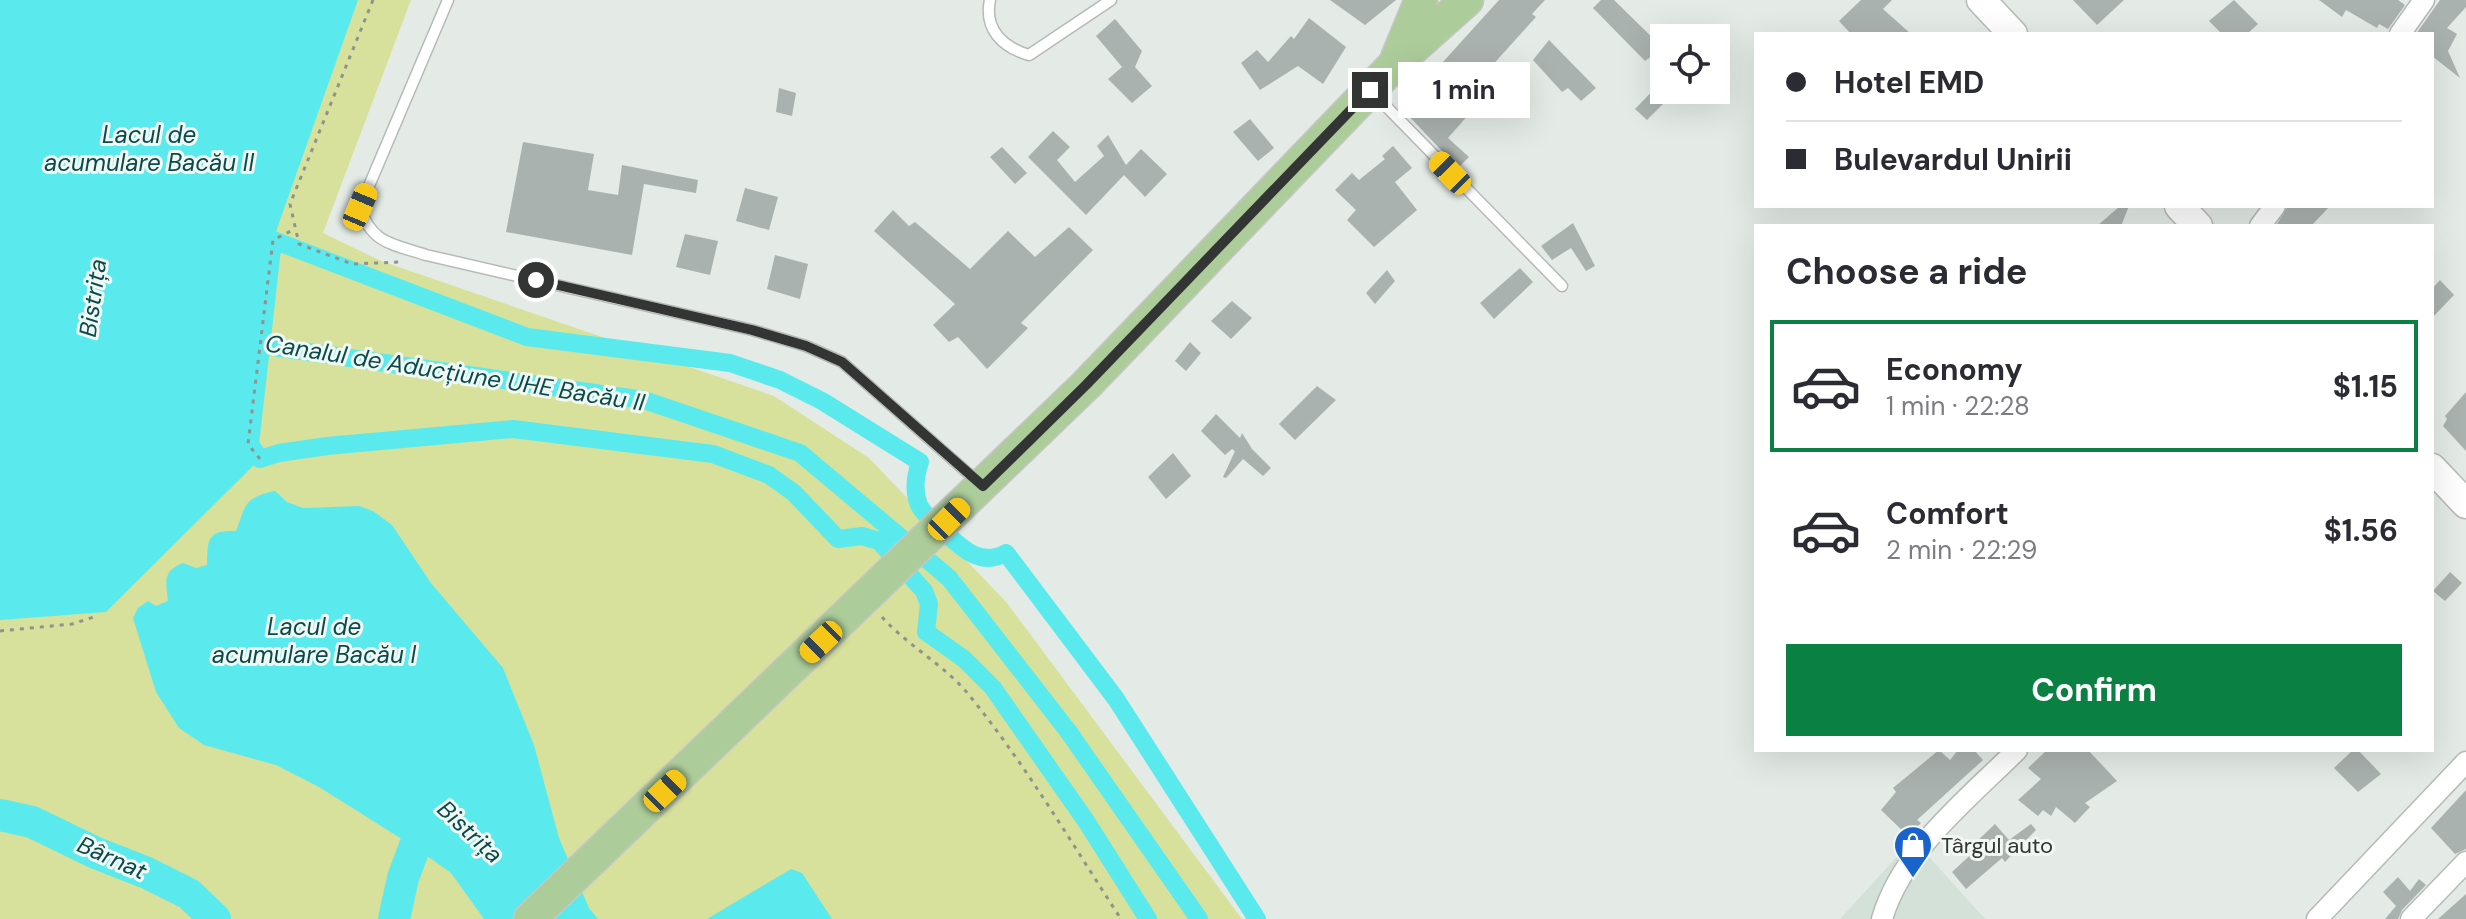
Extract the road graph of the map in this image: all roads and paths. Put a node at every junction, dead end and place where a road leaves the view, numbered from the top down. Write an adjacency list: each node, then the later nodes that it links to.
1 (373, 0): 15 (path)
2 (448, 0): 16 (lane)
3 (990, 0): 4 (lane)
4 (1111, 0)
5 (1421, 0): 11 (main road)
6 (1467, 0): 11 (main road)
7 (1981, 0): 9 (main road)
8 (2423, 0): 10 (street)
9 (2011, 32)
10 (2401, 32)
11 (1394, 65): 12 (main road)
12 (1370, 90): 17 (lane); 20 (main road)
13 (2181, 208): 14 (main road)
14 (2196, 224)
15 (293, 230): 16 (path); 18 (path)
16 (426, 255): 20 (lane)
17 (1562, 286)
18 (260, 459)
19 (2434, 470): 21 (main road)
20 (983, 486): 22 (main road)
21 (2466, 504)
22 (866, 599): 28 (main road); 29 (path)
23 (94, 617): 24 (path)
24 (0, 631)
25 (2015, 752): 30 (street)
26 (2466, 762): 31 (street)
27 (2466, 862): 32 (street)
28 (530, 919)
29 (1121, 919)
30 (1882, 919)
31 (2317, 919)
32 (2411, 919)

